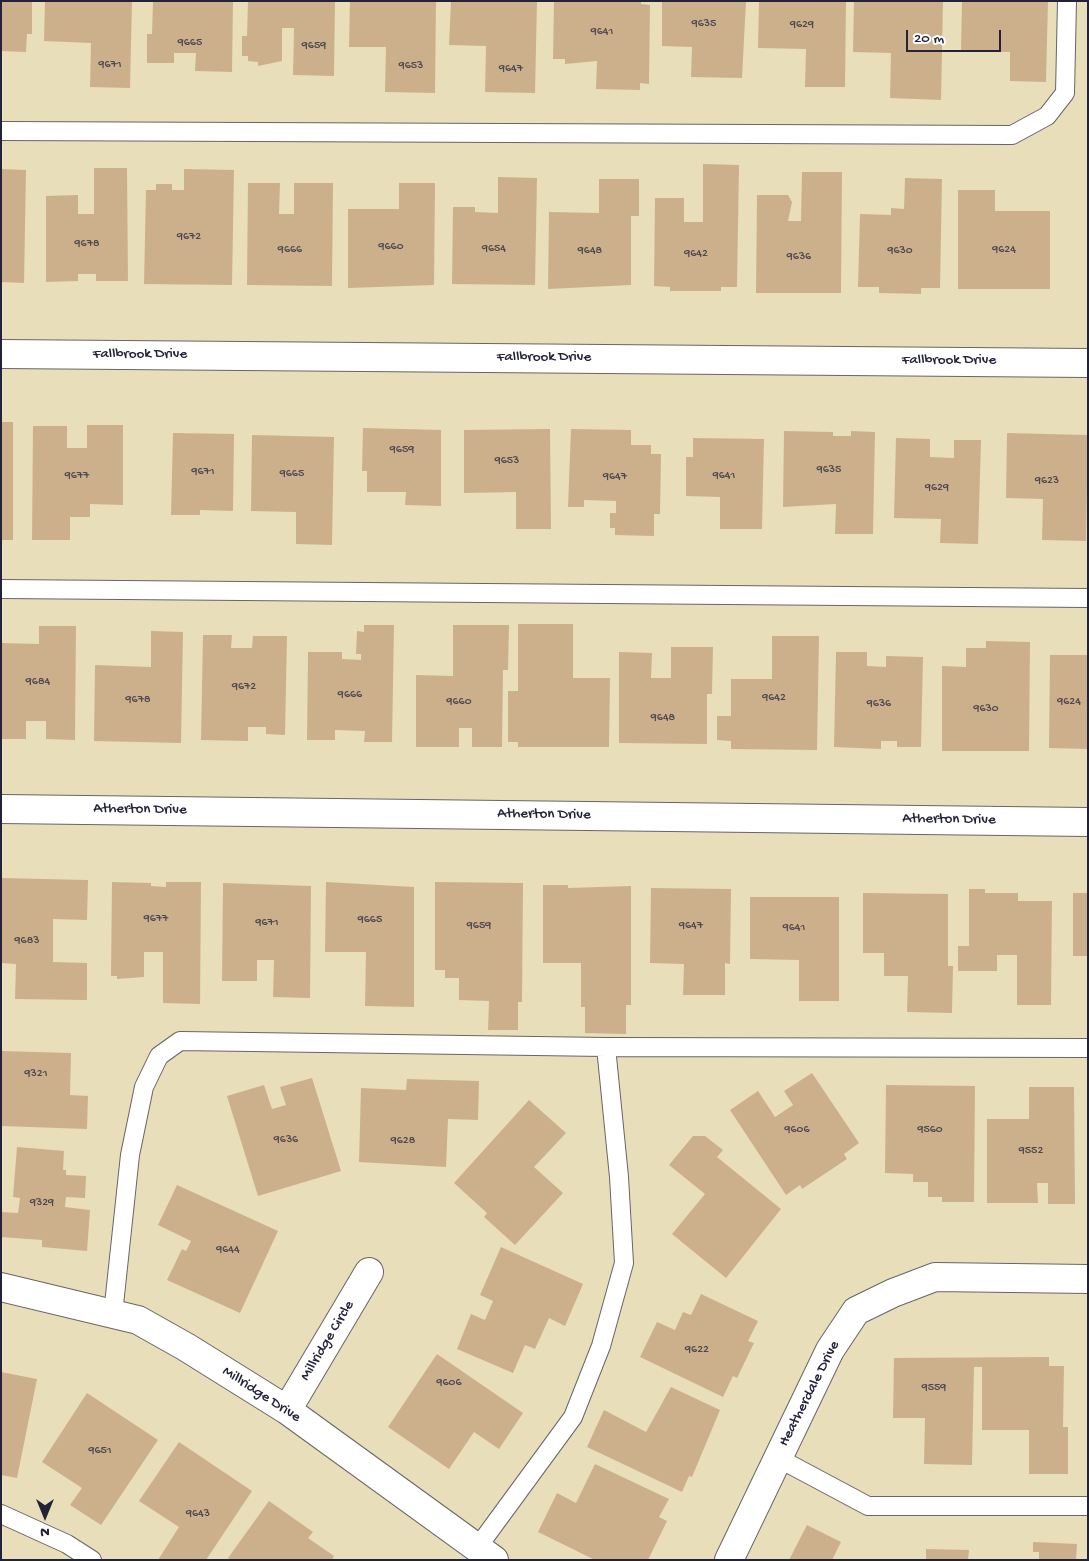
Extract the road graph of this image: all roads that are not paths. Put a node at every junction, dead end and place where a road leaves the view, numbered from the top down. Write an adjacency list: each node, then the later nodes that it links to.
1 (1067, 1): 2 (lane)
2 (1, 130)
3 (1, 354): 4 (street, Fallbrook Drive)
4 (1088, 363)
5 (1, 589): 6 (lane)
6 (1088, 598)
7 (1, 809): 8 (street, Atherton Drive)
8 (1088, 822)
9 (606, 1047): 10 (lane); 14 (lane); 19 (lane)
10 (1088, 1048)
11 (369, 1272): 15 (street, Millridge Circle)
12 (1088, 1279): 16 (street, Heatherdale Drive)
13 (1, 1287): 14 (street, Millridge Drive)
14 (113, 1314): 15 (street, Millridge Drive)
15 (287, 1410): 19 (street, Millridge Drive)
16 (778, 1458): 17 (lane); 21 (street, Heatherdale Drive)
17 (1088, 1506)
18 (1, 1514): 20 (lane)
19 (486, 1554)
20 (92, 1560)
21 (729, 1560)

